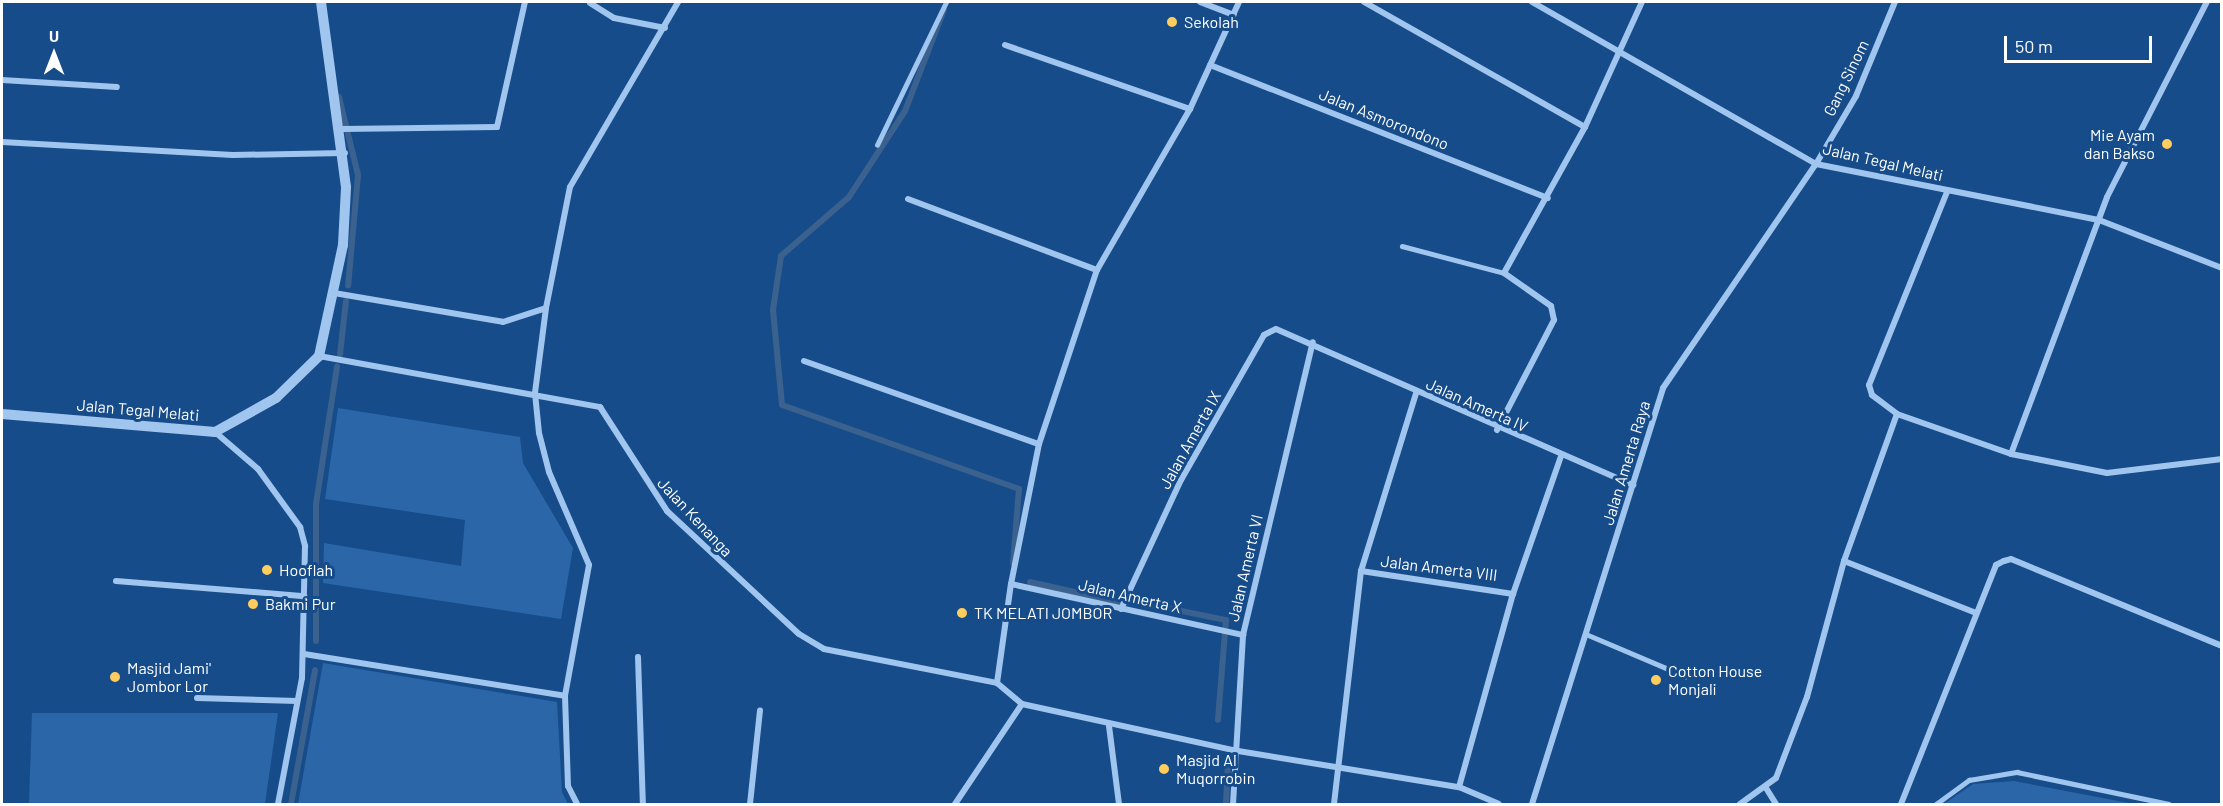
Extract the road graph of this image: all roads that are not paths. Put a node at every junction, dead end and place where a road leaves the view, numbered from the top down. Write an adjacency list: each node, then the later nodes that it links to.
1 (321, 2): 22 (street)
2 (525, 2): 22 (street)
3 (678, 2): 14 (street)
4 (946, 2): 24 (lane)
5 (1200, 2): 13 (street)
6 (1239, 2): 13 (street)
7 (1364, 2): 21 (street)
8 (1532, 2): 16 (street, Jalan Tegal Melati)
9 (1642, 2): 16 (street)
10 (1895, 2): 26 (street, Gang Sinom)
11 (2207, 2): 30 (street)
12 (590, 3): 14 (street)
13 (1233, 15): 17 (street)
14 (665, 28): 36 (street)
15 (1005, 45): 20 (street)
16 (1624, 50): 21 (street); 26 (street, Jalan Tegal Melati)
17 (1210, 65): 20 (street); 28 (street, Jalan Asmorondono)
18 (2, 80): 19 (street)
19 (117, 87)
20 (1190, 109): 33 (street)
21 (1585, 127): 28 (street)
22 (342, 129): 25 (street)
23 (2, 142): 25 (street)
24 (877, 145)
25 (345, 153): 35 (street)
26 (1816, 164): 27 (street, Jalan Tegal Melati); 50 (street, Jalan Amerta Raya)
27 (1947, 192): 30 (street, Jalan Tegal Melati); 43 (street)
28 (1548, 198): 34 (street)
29 (908, 200): 33 (street)
30 (2099, 220): 32 (street, Jalan Tegal Melati); 47 (street)
31 (1402, 246): 34 (lane)
32 (2222, 268)
33 (1097, 270): 46 (street)
34 (1504, 273): 44 (street)
35 (334, 293): 36 (street); 38 (street)
36 (546, 308): 40 (street)
37 (1313, 342): 41 (street, Jalan Amerta IV); 57 (street, Jalan Amerta IX); 60 (street, Jalan Amerta VI)
38 (319, 356): 40 (street, Jalan Kenanga); 45 (street, Jalan Tegal Melati)
39 (804, 361): 46 (street)
40 (535, 393): 65 (street, Jalan Kenanga); 66 (street)
41 (1416, 393): 44 (street, Jalan Amerta IV); 52 (street)
42 (2, 414): 45 (street, Jalan Tegal Melati)
43 (1897, 414): 47 (street); 51 (street)
44 (1497, 430): 48 (street, Jalan Amerta IV)
45 (215, 432): 56 (street)
46 (1039, 444): 54 (street)
47 (2011, 454): 49 (street)
48 (1561, 456): 50 (street, Jalan Amerta IV); 55 (street)
49 (2222, 459)
50 (1634, 485): 59 (street, Jalan Amerta Raya)
51 (1845, 561): 58 (street); 75 (street)
52 (1361, 572): 55 (street, Jalan Amerta VIII); 73 (street)
53 (116, 581): 56 (street)
54 (1011, 584): 57 (street, Jalan Amerta X); 65 (street)
55 (1513, 594): 74 (street)
56 (304, 596): 62 (street)
57 (1121, 609): 60 (street, Jalan Amerta X)
58 (1976, 613): 61 (street); 88 (street)
59 (1586, 634): 64 (lane); 85 (street, Jalan Amerta Raya)
60 (1243, 635): 72 (street, Jalan Amerta VI)
61 (2222, 646)
62 (304, 654): 66 (street); 68 (street)
63 (638, 657): 78 (street)
64 (1685, 676)
65 (997, 683): 69 (street)
66 (565, 696): 77 (street)
67 (197, 698): 68 (street)
68 (297, 701): 76 (street)
69 (1022, 704): 71 (street); 80 (street)
70 (760, 711): 79 (street)
71 (1109, 726): 72 (street); 81 (street)
72 (1238, 751): 73 (street); 82 (street, Jalan Amerta VI)
73 (1336, 768): 74 (street); 83 (street)
74 (1459, 787): 84 (street)
75 (1766, 788): 86 (street); 87 (street)
76 (278, 804)
77 (577, 804)
78 (643, 804)
79 (750, 804)
80 (955, 804)
81 (1119, 804)
82 (1233, 804)
83 (1334, 804)
84 (1499, 804)
85 (1532, 804)
86 (1740, 804)
87 (1776, 804)
88 (1901, 804)
89 (1935, 804): 90 (lane)
90 (2169, 804)

